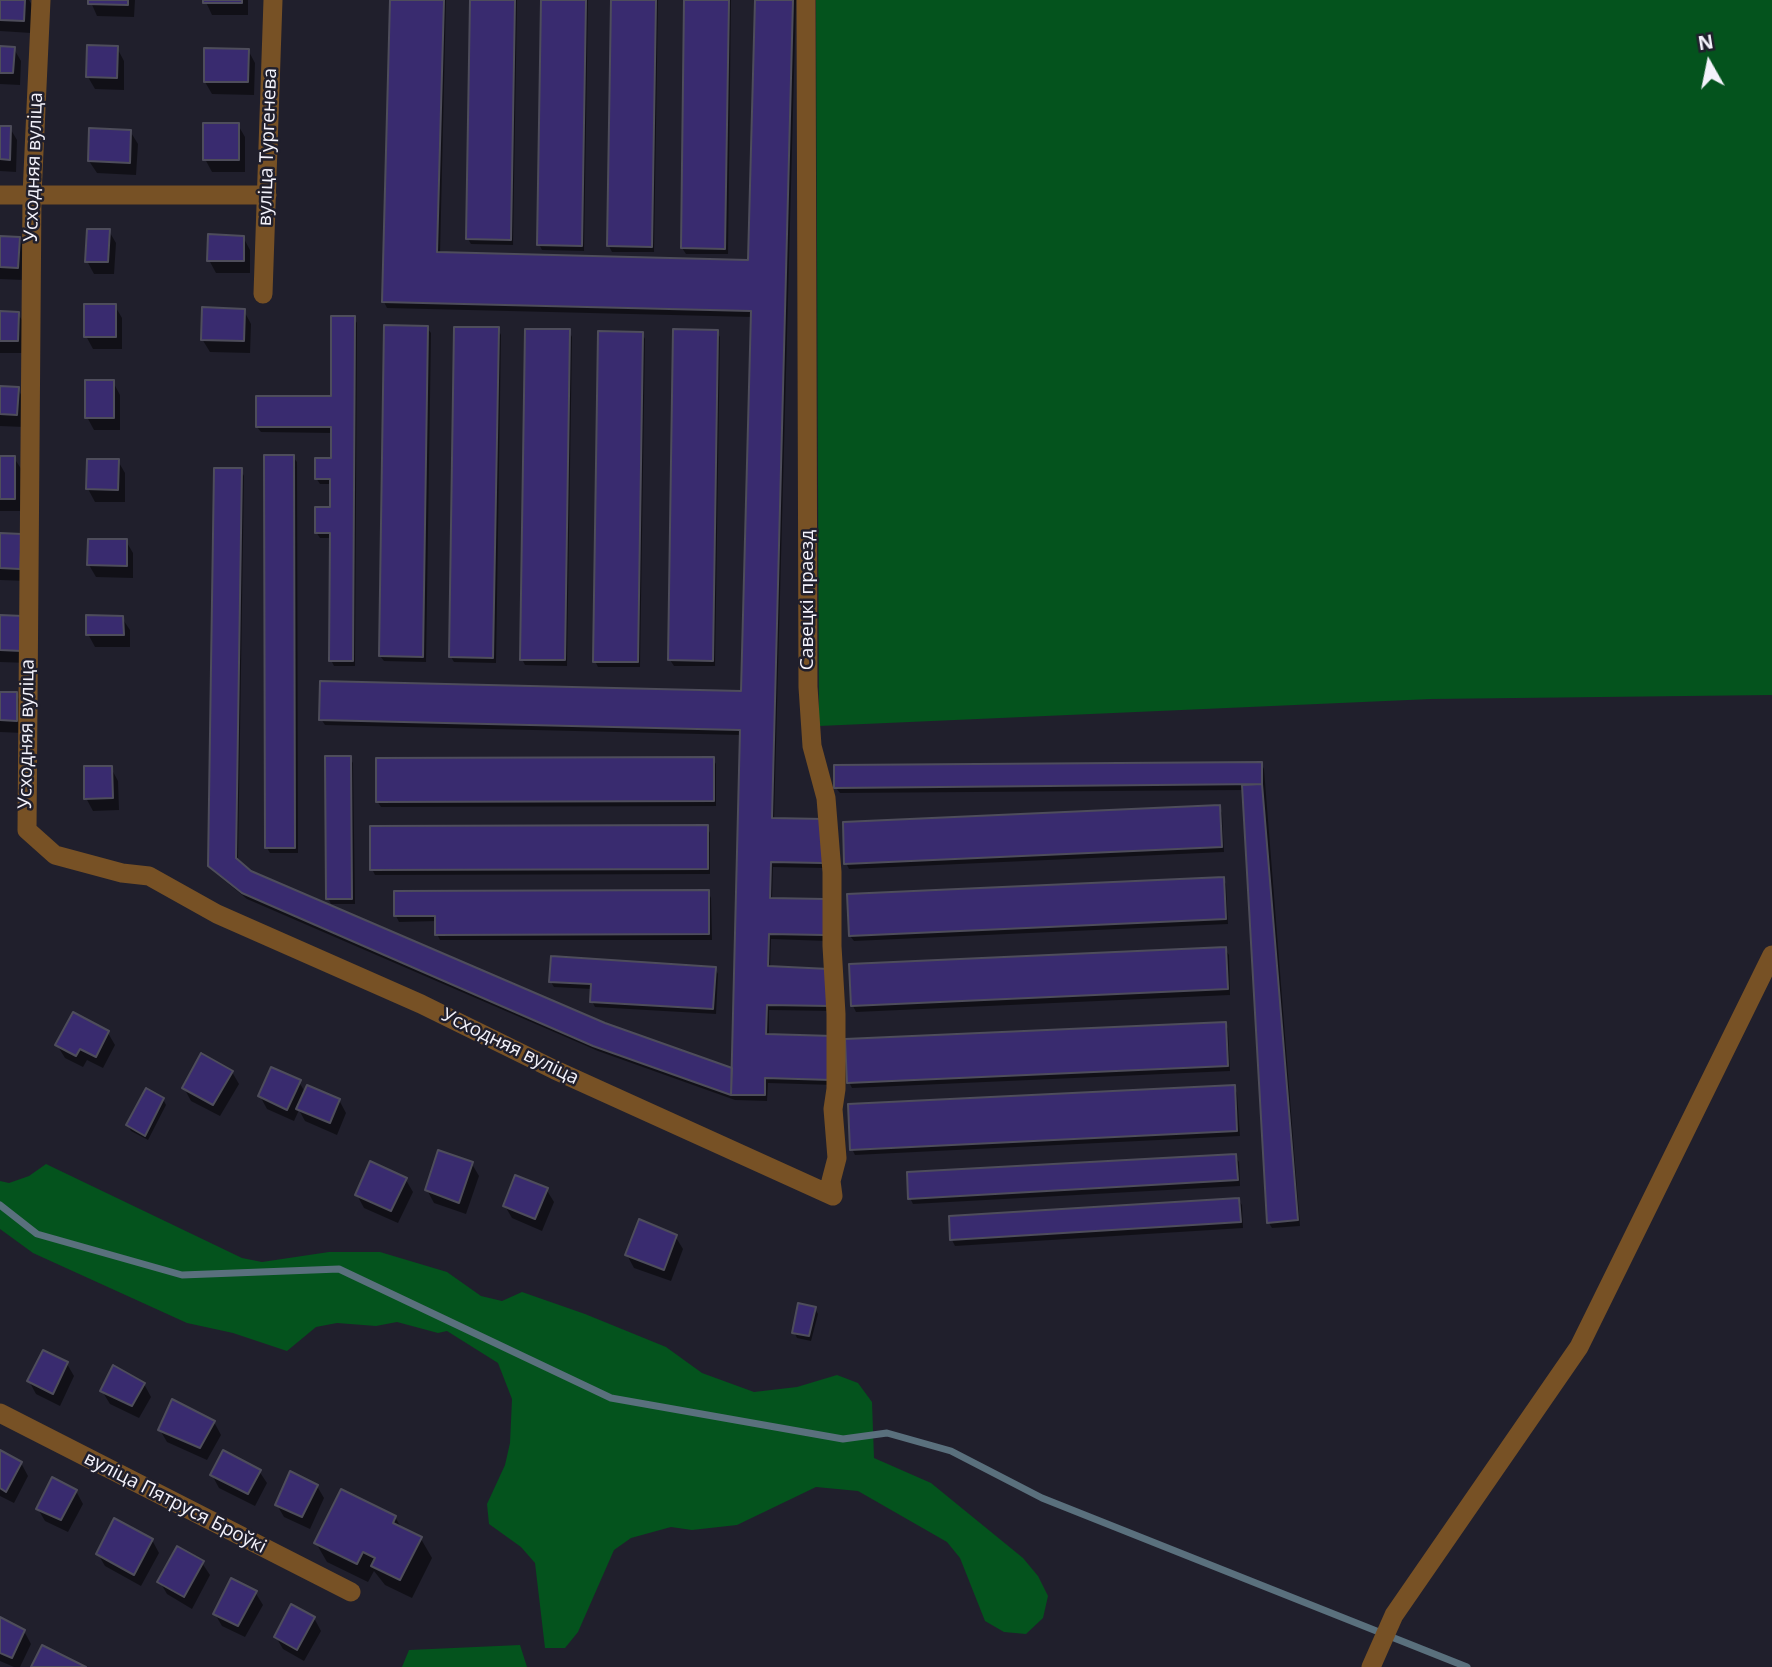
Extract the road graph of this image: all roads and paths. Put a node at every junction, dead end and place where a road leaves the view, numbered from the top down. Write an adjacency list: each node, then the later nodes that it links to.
1 (41, 0): 5 (street, Усходняя вуліца)
2 (273, 0): 6 (street, вуліца Тургенева)
3 (806, 0): 9 (street, Савецкі праезд)
4 (0, 195): 5 (street)
5 (32, 195): 6 (street); 9 (street, Усходняя вуліца)
6 (267, 195): 7 (street, вуліца Тургенева)
7 (263, 294)
8 (1772, 955): 12 (street)
9 (833, 1196)
10 (0, 1413): 11 (street, вуліца Пятруся Броўкі)
11 (351, 1592)
12 (1371, 1667)

